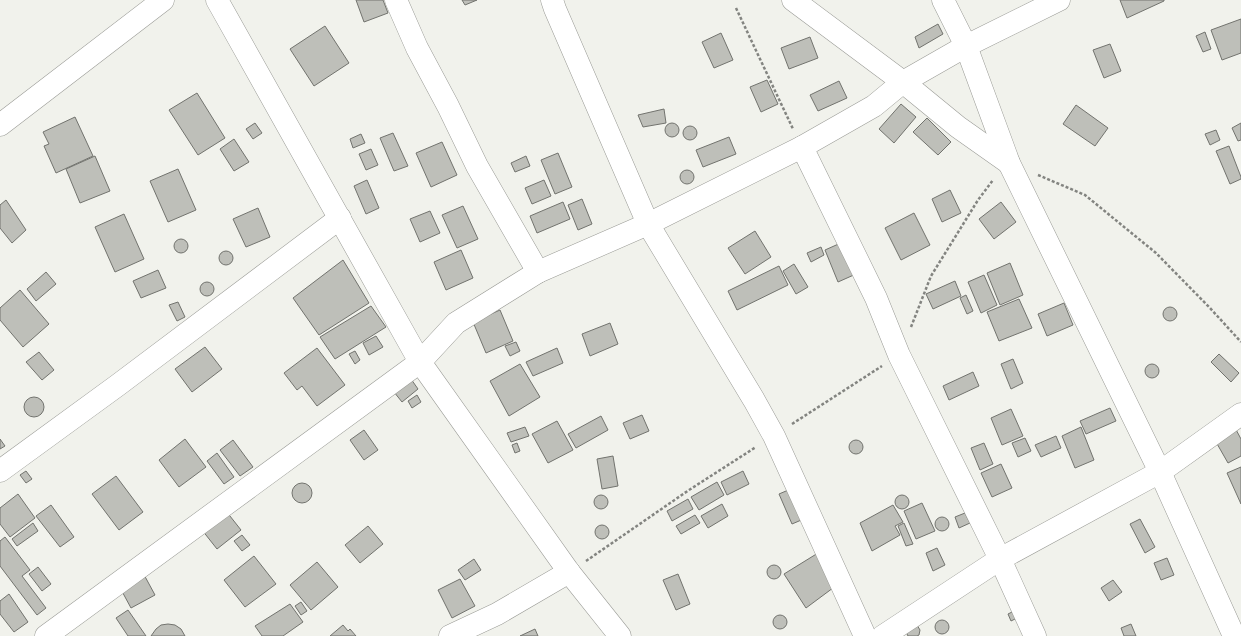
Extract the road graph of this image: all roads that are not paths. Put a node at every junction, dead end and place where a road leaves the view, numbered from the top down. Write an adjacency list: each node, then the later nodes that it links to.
1 (162, 0): 10 (street)
2 (217, 0): 13 (street)
3 (396, 0): 15 (street)
4 (552, 0): 14 (street)
5 (793, 0): 9 (street)
6 (943, 0): 8 (street)
7 (1059, 0): 8 (street)
8 (966, 46): 9 (street); 12 (street)
9 (903, 82): 11 (street); 12 (street)
10 (0, 125)
11 (802, 147): 14 (street); 20 (street)
12 (1009, 163): 19 (street)
13 (340, 218): 16 (street); 18 (street)
14 (648, 224): 15 (street); 25 (street)
15 (538, 272): 16 (street)
16 (420, 362): 21 (street); 22 (street)
17 (1241, 414): 19 (street)
18 (0, 471)
19 (1160, 472): 20 (street); 28 (street)
20 (1000, 559): 26 (street); 27 (street)
21 (569, 572): 23 (street); 24 (street)
22 (46, 636)
23 (450, 636)
24 (620, 636)
25 (865, 636)
26 (883, 636)
27 (1035, 636)
28 (1234, 636)

